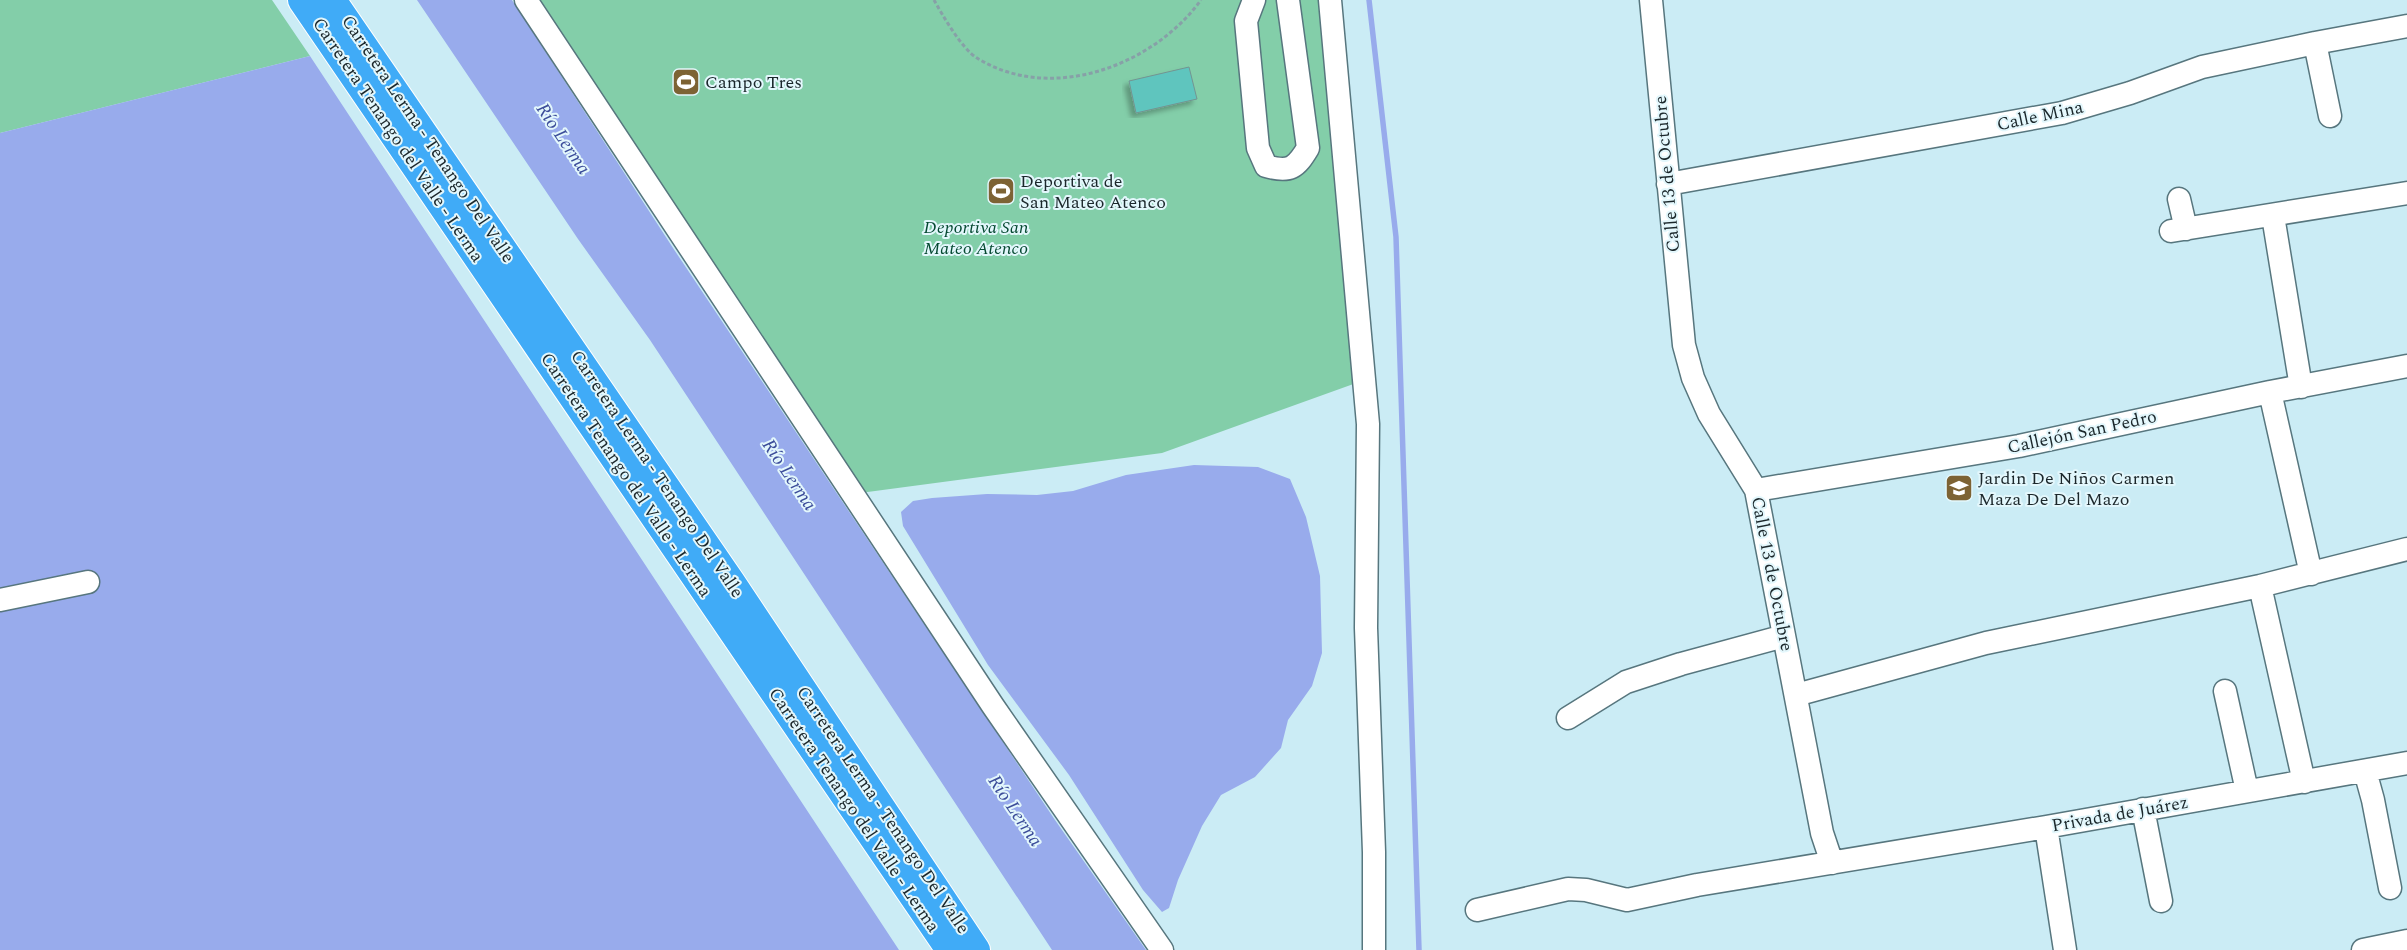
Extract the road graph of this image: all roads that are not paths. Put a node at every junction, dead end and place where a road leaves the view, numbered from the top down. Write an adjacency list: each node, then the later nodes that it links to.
1 (302, 0): 39 (highway, Carretera Tenango del Valle - Lerma)
2 (332, 0): 40 (highway, Carretera Lerma - Tenango Del Valle)
3 (526, 0): 41 (street)
4 (1254, 0): 5 (street)
5 (1288, 0)
6 (1330, 0): 42 (street)
7 (1650, 0): 11 (street, Calle 13 de Octubre)
8 (2407, 26): 9 (street, Calle Mina)
9 (2315, 42): 10 (street); 11 (street, Calle Mina)
10 (2330, 116)
11 (1668, 184): 18 (street, Calle 13 de Octubre)
12 (2407, 193): 14 (street)
13 (2179, 198): 14 (street)
14 (2273, 216): 16 (street)
15 (2407, 366): 16 (street, Callejón San Pedro)
16 (2301, 387): 17 (street, Callejón San Pedro)
17 (2270, 392): 18 (street, Callejón San Pedro); 20 (street)
18 (1756, 490): 24 (street, Calle 13 de Octubre)
19 (2407, 549): 20 (street)
20 (2311, 574): 22 (street)
21 (88, 582): 23 (street)
22 (2260, 586): 26 (street); 30 (street)
23 (0, 600)
24 (1784, 636): 26 (street, Calle 13 de Octubre); 27 (street)
25 (2225, 691): 31 (street)
26 (1796, 695): 34 (street, Calle 13 de Octubre)
27 (1568, 718)
28 (2407, 763): 29 (street, Privada de Juárez)
29 (2364, 771): 30 (street, Privada de Juárez); 35 (street)
30 (2304, 782): 31 (street, Privada de Juárez)
31 (2247, 791): 32 (street, Privada de Juárez)
32 (2143, 809): 33 (street, Privada de Juárez); 36 (street)
33 (2046, 827): 34 (street, Privada de Juárez); 43 (street)
34 (1832, 863): 37 (street, Privada de Juárez)
35 (2390, 888)
36 (2161, 901)
37 (1477, 910)
38 (2407, 941): 44 (street)
39 (950, 950)
40 (976, 950)
41 (1162, 950)
42 (1374, 950)
43 (2064, 950)
44 (2362, 950)

